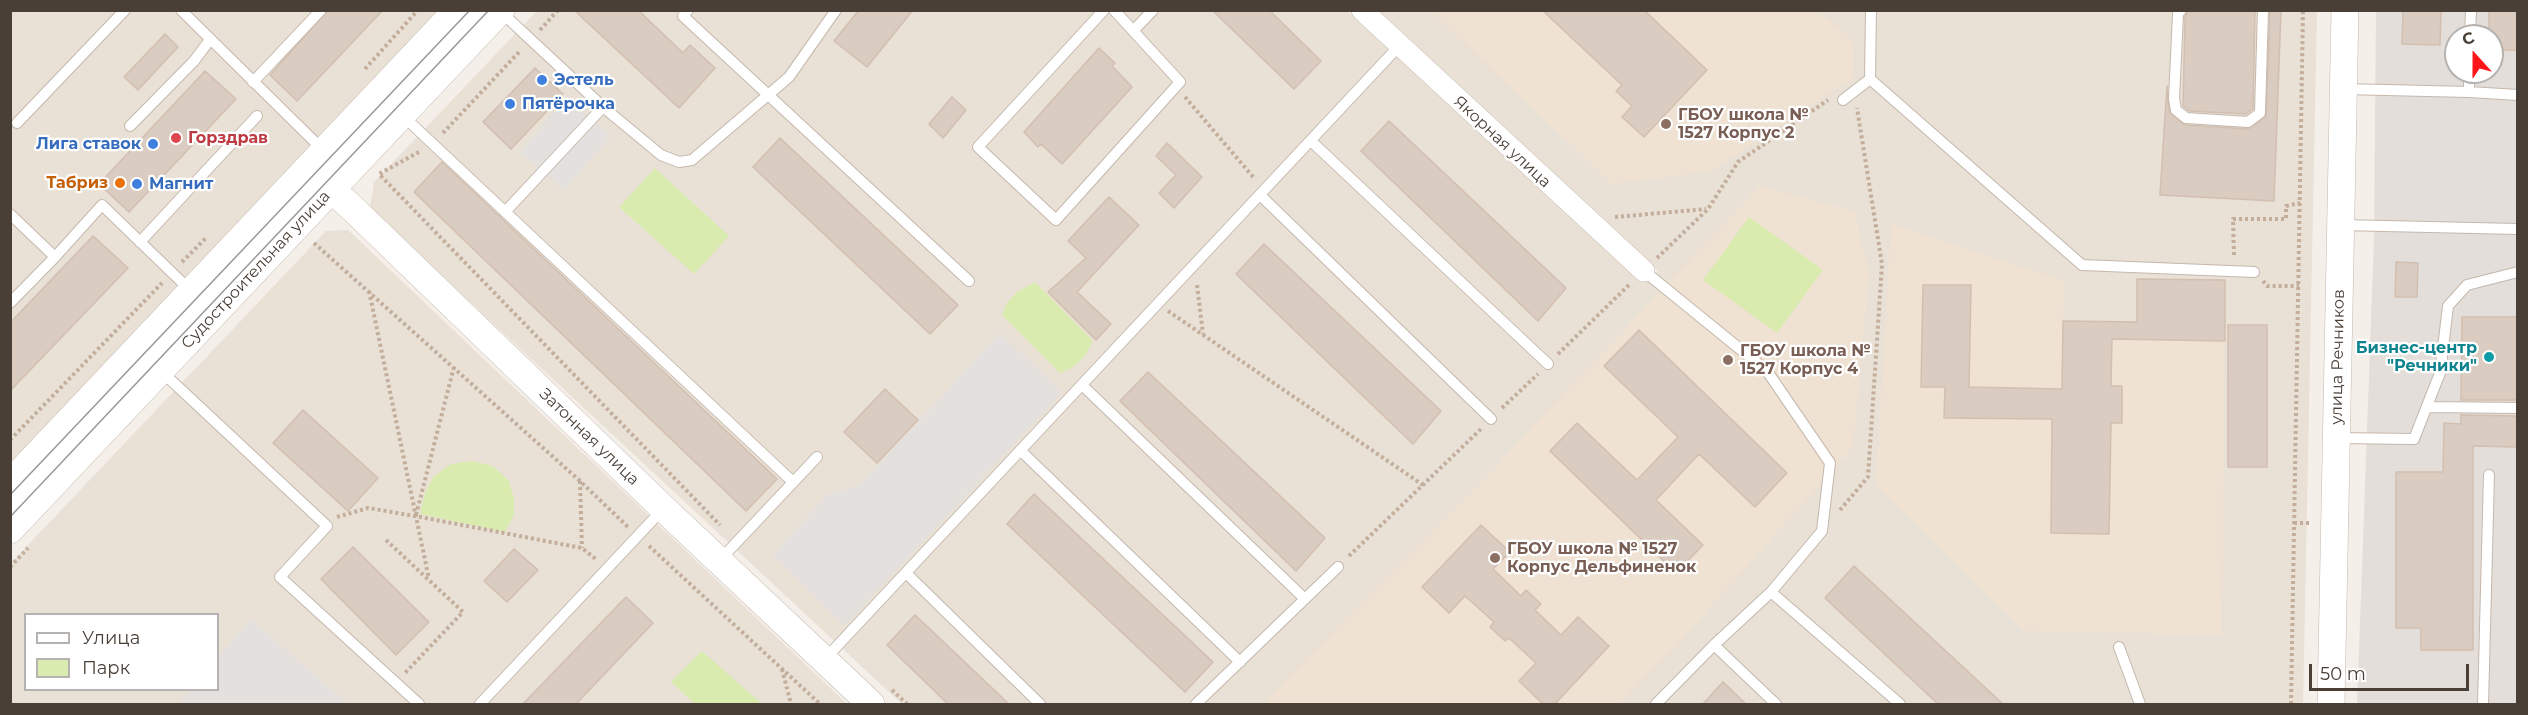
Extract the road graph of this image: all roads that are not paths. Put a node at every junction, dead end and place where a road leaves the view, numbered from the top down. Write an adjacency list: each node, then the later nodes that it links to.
1 (125, 10): 31 (lane)
2 (181, 10): 18 (lane)
3 (321, 10): 21 (lane)
4 (457, 10): 34 (street, Судостроительная улица)
5 (479, 10): 34 (lane)
6 (688, 10): 26 (lane)
7 (836, 10): 26 (lane)
8 (1104, 10): 17 (lane)
9 (1114, 10): 17 (lane)
10 (1153, 10): 17 (lane)
11 (1362, 10): 19 (street, Якорная улица)
12 (1871, 10): 20 (lane)
13 (2181, 10): 14 (lane)
14 (2264, 10)
15 (2345, 10): 23 (street, улица Речников)
16 (500, 11): 28 (lane); 29 (street, Судостроительная улица)
17 (1133, 31)
18 (209, 41): 21 (lane); 32 (lane)
19 (1399, 46): 33 (lane); 42 (street, Якорная улица)
20 (1870, 79): 27 (lane); 43 (lane)
21 (253, 82): 34 (lane)
22 (2469, 84): 24 (lane)
23 (2343, 89): 24 (lane); 38 (street, улица Речников)
24 (2469, 92): 25 (lane)
25 (2517, 95)
26 (767, 96): 28 (lane); 45 (lane)
27 (1843, 100)
28 (603, 106): 36 (lane)
29 (402, 115): 34 (street, Судостроительная улица); 36 (lane)
30 (257, 116): 40 (lane)
31 (17, 123)
32 (130, 126)
33 (1311, 141): 35 (lane); 48 (lane)
34 (321, 172): 46 (street, Судостроительная улица); 49 (street, Судостроительная улица); 60 (lane); 61 (street, Затонная улица)
35 (1262, 192): 50 (lane); 53 (lane)
36 (506, 212): 58 (lane)
37 (10, 214): 41 (lane)
38 (2340, 225): 39 (lane); 54 (street, улица Речников)
39 (2517, 229)
40 (140, 242): 41 (lane); 46 (lane)
41 (55, 257): 47 (lane)
42 (1644, 271): 66 (lane)
43 (2254, 272)
44 (2517, 272): 51 (lane)
45 (969, 281)
46 (192, 291): 59 (street, Судостроительная улица)
47 (10, 303)
48 (1548, 364)
49 (161, 371): 62 (street, Судостроительная улица); 73 (lane)
50 (1082, 385): 55 (lane); 67 (lane)
51 (2427, 407): 52 (lane); 54 (lane)
52 (2517, 408)
53 (1491, 419)
54 (2336, 438): 81 (street, улица Речников)
55 (1021, 451): 65 (lane); 71 (lane)
56 (817, 456): 58 (lane)
57 (2489, 475): 82 (lane)
58 (794, 482): 63 (lane)
59 (10, 483)
60 (10, 506)
61 (663, 508): 63 (street, Затонная улица); 74 (lane)
62 (10, 530)
63 (728, 552): 70 (street, Затонная улица)
64 (1338, 567): 67 (lane)
65 (906, 573): 70 (lane); 75 (lane)
66 (1770, 592): 68 (lane); 79 (lane)
67 (1305, 599): 71 (lane)
68 (1714, 645): 77 (lane); 78 (lane)
69 (2119, 647): 80 (lane)
70 (824, 661): 72 (street, Затонная улица)
71 (1240, 662): 76 (lane)
72 (881, 697)
73 (419, 705)
74 (480, 705)
75 (1040, 705)
76 (1196, 705)
77 (1656, 705)
78 (1776, 705)
79 (1900, 705)
80 (2140, 705)
81 (2331, 705)
82 (2483, 705)

